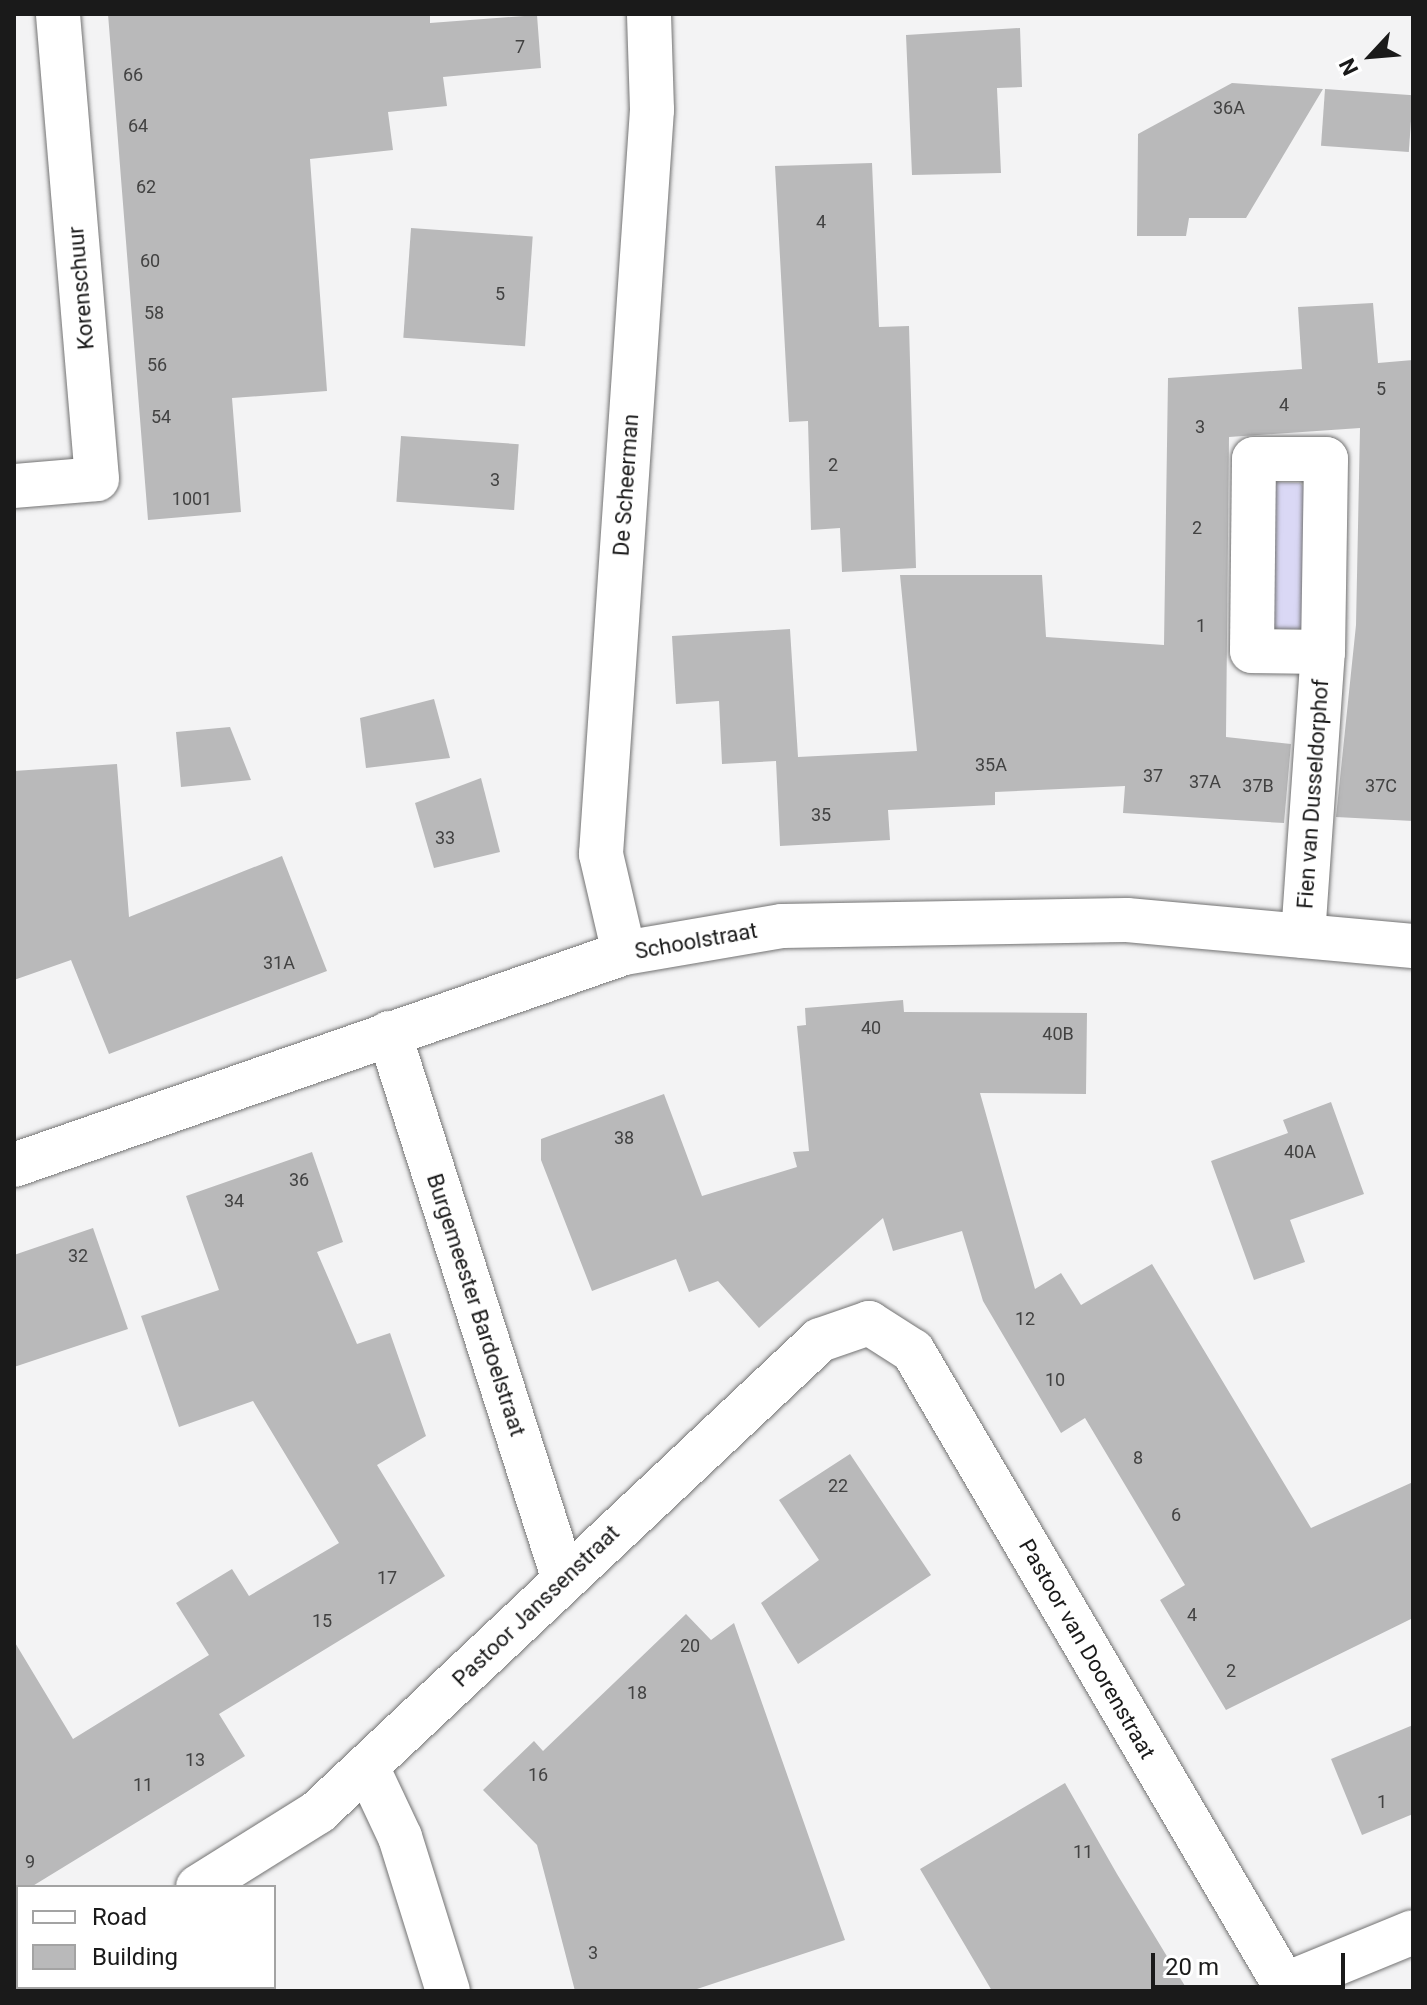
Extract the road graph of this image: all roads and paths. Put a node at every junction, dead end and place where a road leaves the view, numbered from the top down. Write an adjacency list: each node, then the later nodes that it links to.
1 (58, 14): 3 (street, Korenschuur)
2 (649, 14): 7 (street, De Scheerman)
3 (14, 486)
4 (1323, 652): 5 (street, Fien van Dusseldorphof)
5 (1303, 936): 6 (street, Schoolstraat); 7 (street, Schoolstraat)
6 (1413, 946)
7 (624, 953): 8 (street, Schoolstraat)
8 (389, 1033): 9 (street, Schoolstraat); 11 (street, Burgemeester Bardoelstraat)
9 (14, 1165)
10 (869, 1323): 11 (street, Pastoor Janssenstraat); 15 (street, Pastoor van Doorenstraat)
11 (563, 1577): 12 (street, Pastoor Janssenstraat)
12 (368, 1769): 13 (street, Pastoor Janssenstraat); 16 (street)
13 (201, 1885)
14 (1413, 1932): 15 (street)
15 (1286, 1988)
16 (448, 1991)

